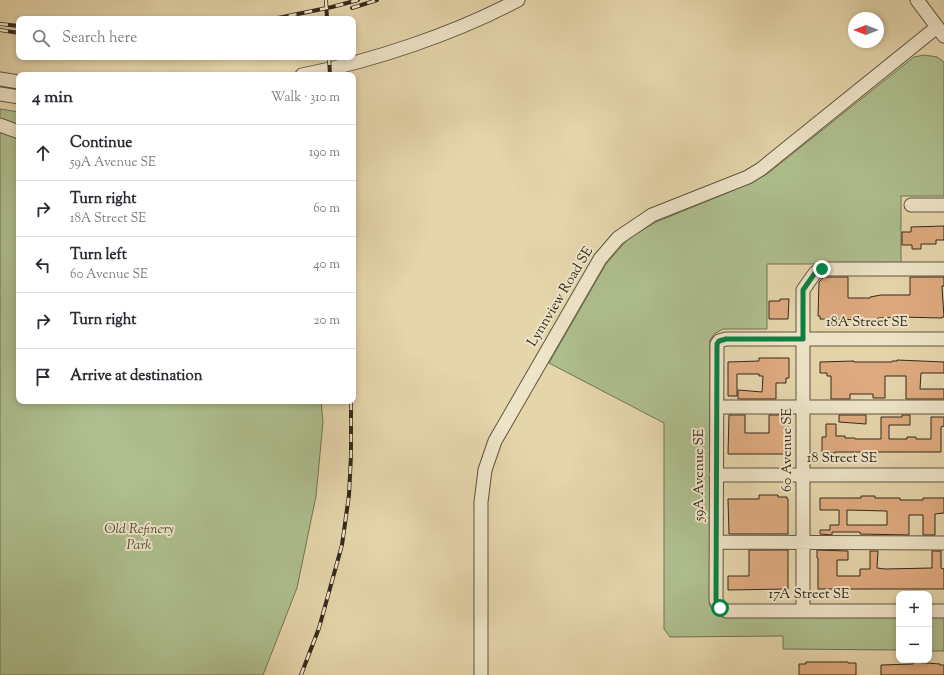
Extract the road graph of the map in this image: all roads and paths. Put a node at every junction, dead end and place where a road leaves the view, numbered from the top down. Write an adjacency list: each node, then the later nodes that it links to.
1 (518, 0): 4 (street)
2 (916, 0): 3 (street)
3 (940, 32): 31 (street, Lynnview Road SE)
4 (314, 72)
5 (0, 79): 6 (street)
6 (16, 82)
7 (0, 94): 8 (street)
8 (16, 97)
9 (0, 125): 10 (street)
10 (16, 131)
11 (944, 204): 12 (street)
12 (911, 205)
13 (944, 269): 14 (street, 60 Avenue SE)
14 (803, 339): 15 (street, 18A Street SE); 16 (street, 18A Street SE); 18 (street, 60 Avenue SE)
15 (944, 339)
16 (719, 341): 17 (street, 59A Avenue SE)
17 (716, 407): 18 (street); 20 (street, 59A Avenue SE)
18 (804, 407): 19 (street); 21 (street, 60 Avenue SE)
19 (944, 407)
20 (716, 475): 21 (street, 18 Street SE); 23 (street, 59A Avenue SE)
21 (803, 475): 22 (street, 18 Street SE); 24 (street, 60 Avenue SE)
22 (944, 475)
23 (716, 542): 24 (street); 26 (street, 59A Avenue SE)
24 (803, 543): 25 (street); 27 (street, 60 Avenue SE)
25 (944, 543)
26 (720, 608): 27 (street, 17A Street SE)
27 (803, 611): 28 (street, 17A Street SE)
28 (896, 611)
29 (932, 611): 30 (street)
30 (944, 611)
31 (481, 675)

